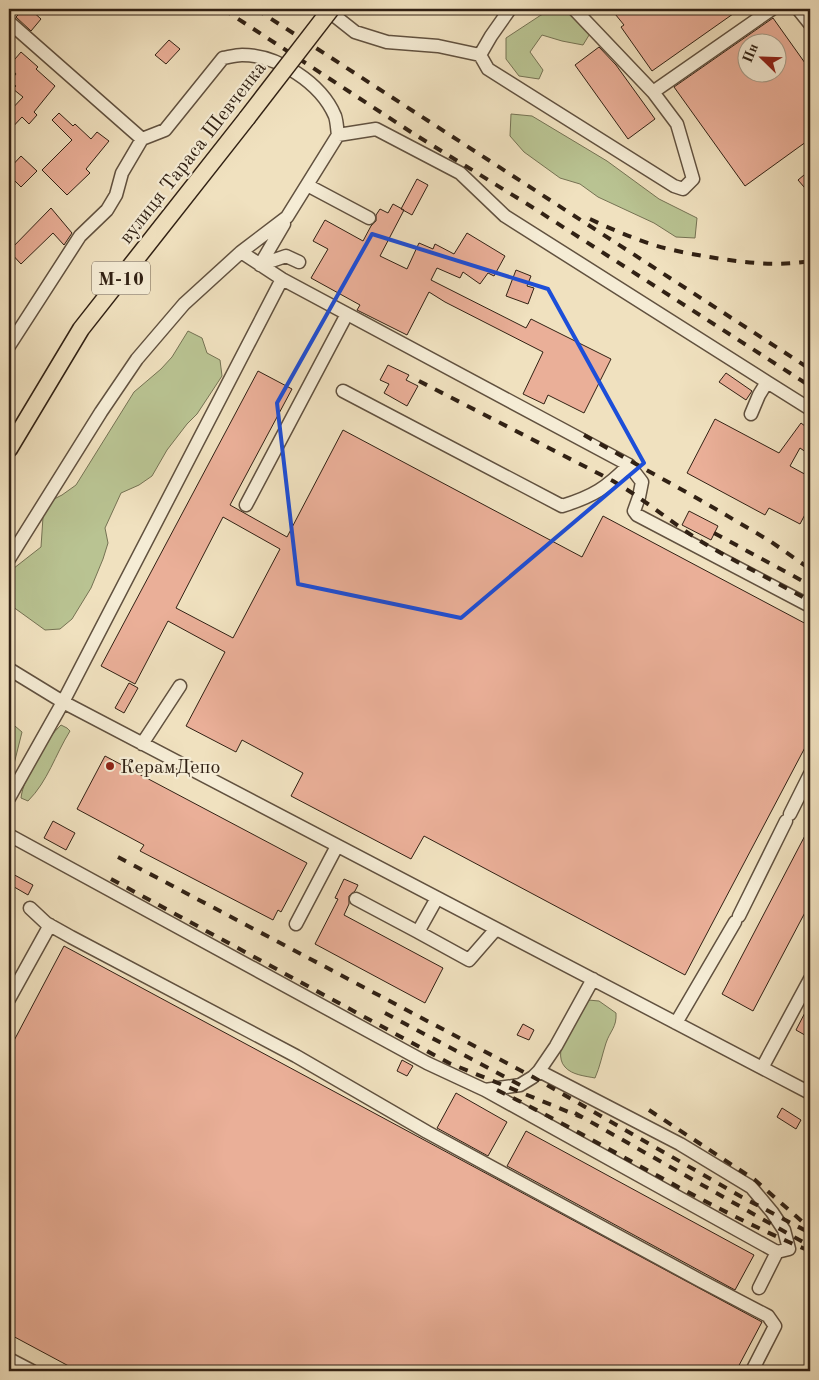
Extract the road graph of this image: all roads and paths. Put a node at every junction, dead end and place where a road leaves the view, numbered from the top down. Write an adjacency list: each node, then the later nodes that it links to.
1 (326, 9): 9 (street)
2 (331, 9): 26 (main road, вулиця Тараса Шевченка / М-10, bridge)
3 (510, 9): 9 (street)
4 (574, 9): 10 (street)
5 (772, 9): 10 (street)
6 (798, 9): 8 (street)
7 (9, 22): 12 (street)
8 (810, 24)
9 (480, 55): 10 (street)
10 (653, 92)
11 (338, 135): 12 (street); 13 (street); 22 (street)
12 (142, 140): 21 (street)
13 (307, 185): 14 (street); 15 (street)
14 (288, 217): 16 (street); 18 (street)
15 (369, 218)
16 (241, 252): 18 (street); 29 (street)
17 (299, 262): 18 (street)
18 (260, 265): 19 (street)
19 (282, 279): 20 (street); 33 (street)
20 (346, 314): 27 (street); 28 (street)
21 (9, 346)
22 (767, 382): 24 (street); 25 (street)
23 (343, 391): 27 (street)
24 (810, 408)
25 (751, 414)
26 (9, 449)
27 (629, 465): 30 (street)
28 (246, 505)
29 (9, 559)
30 (810, 606)
31 (9, 670): 33 (street)
32 (180, 686): 34 (street)
33 (63, 702): 34 (street); 36 (street)
34 (142, 744): 38 (street)
35 (810, 774): 49 (street)
36 (9, 798)
37 (9, 835): 52 (street)
38 (337, 846): 39 (street); 42 (street)
39 (437, 898): 44 (street); 45 (street)
40 (356, 899): 45 (street)
41 (30, 908): 43 (street)
42 (296, 924)
43 (50, 925): 48 (street); 58 (street)
44 (496, 929): 45 (street); 47 (street)
45 (418, 932)
46 (810, 979): 50 (street)
47 (593, 980): 49 (street); 51 (street)
48 (9, 1000)
49 (676, 1023): 50 (street)
50 (762, 1068): 53 (street)
51 (539, 1070): 52 (street); 54 (street)
52 (485, 1090): 54 (street)
53 (810, 1093)
54 (777, 1252): 55 (street)
55 (759, 1288)
56 (9, 1359): 57 (street)
57 (32, 1371)
58 (752, 1371)

